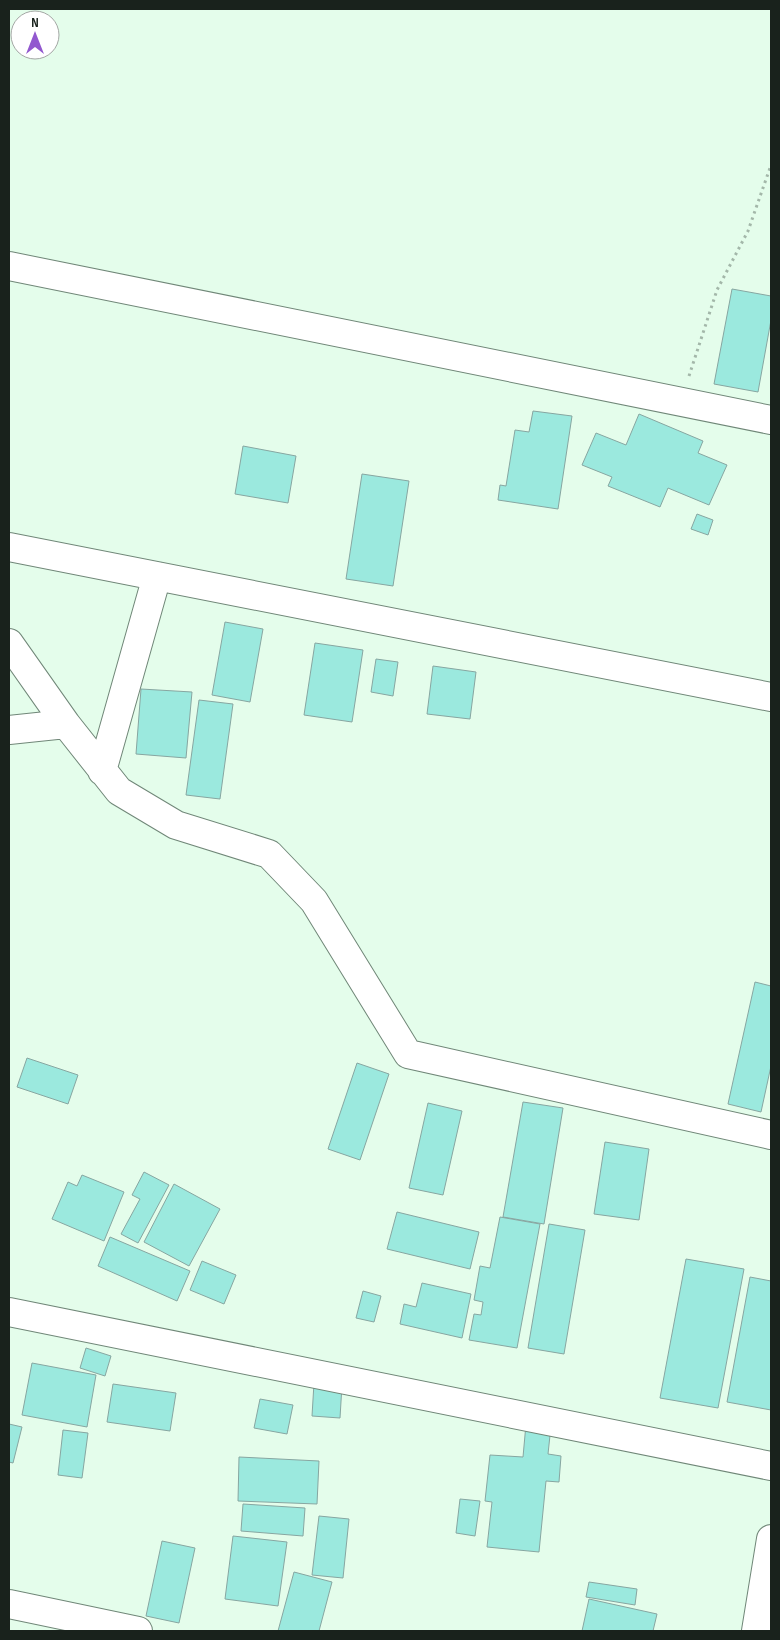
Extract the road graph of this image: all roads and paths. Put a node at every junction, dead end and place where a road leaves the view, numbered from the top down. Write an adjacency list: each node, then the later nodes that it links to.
1 (771, 165): 3 (path)
2 (9, 266): 3 (street)
3 (680, 403): 4 (street)
4 (771, 420)
5 (9, 547): 6 (street)
6 (157, 576): 8 (street); 11 (street)
7 (9, 643): 9 (street)
8 (771, 696)
9 (66, 724): 10 (street); 11 (street)
10 (9, 730)
11 (102, 771): 12 (street)
12 (771, 1135)
13 (9, 1312): 14 (street)
14 (771, 1466)
15 (771, 1540): 18 (street)
16 (9, 1604): 17 (street)
17 (138, 1631)
18 (756, 1631)

